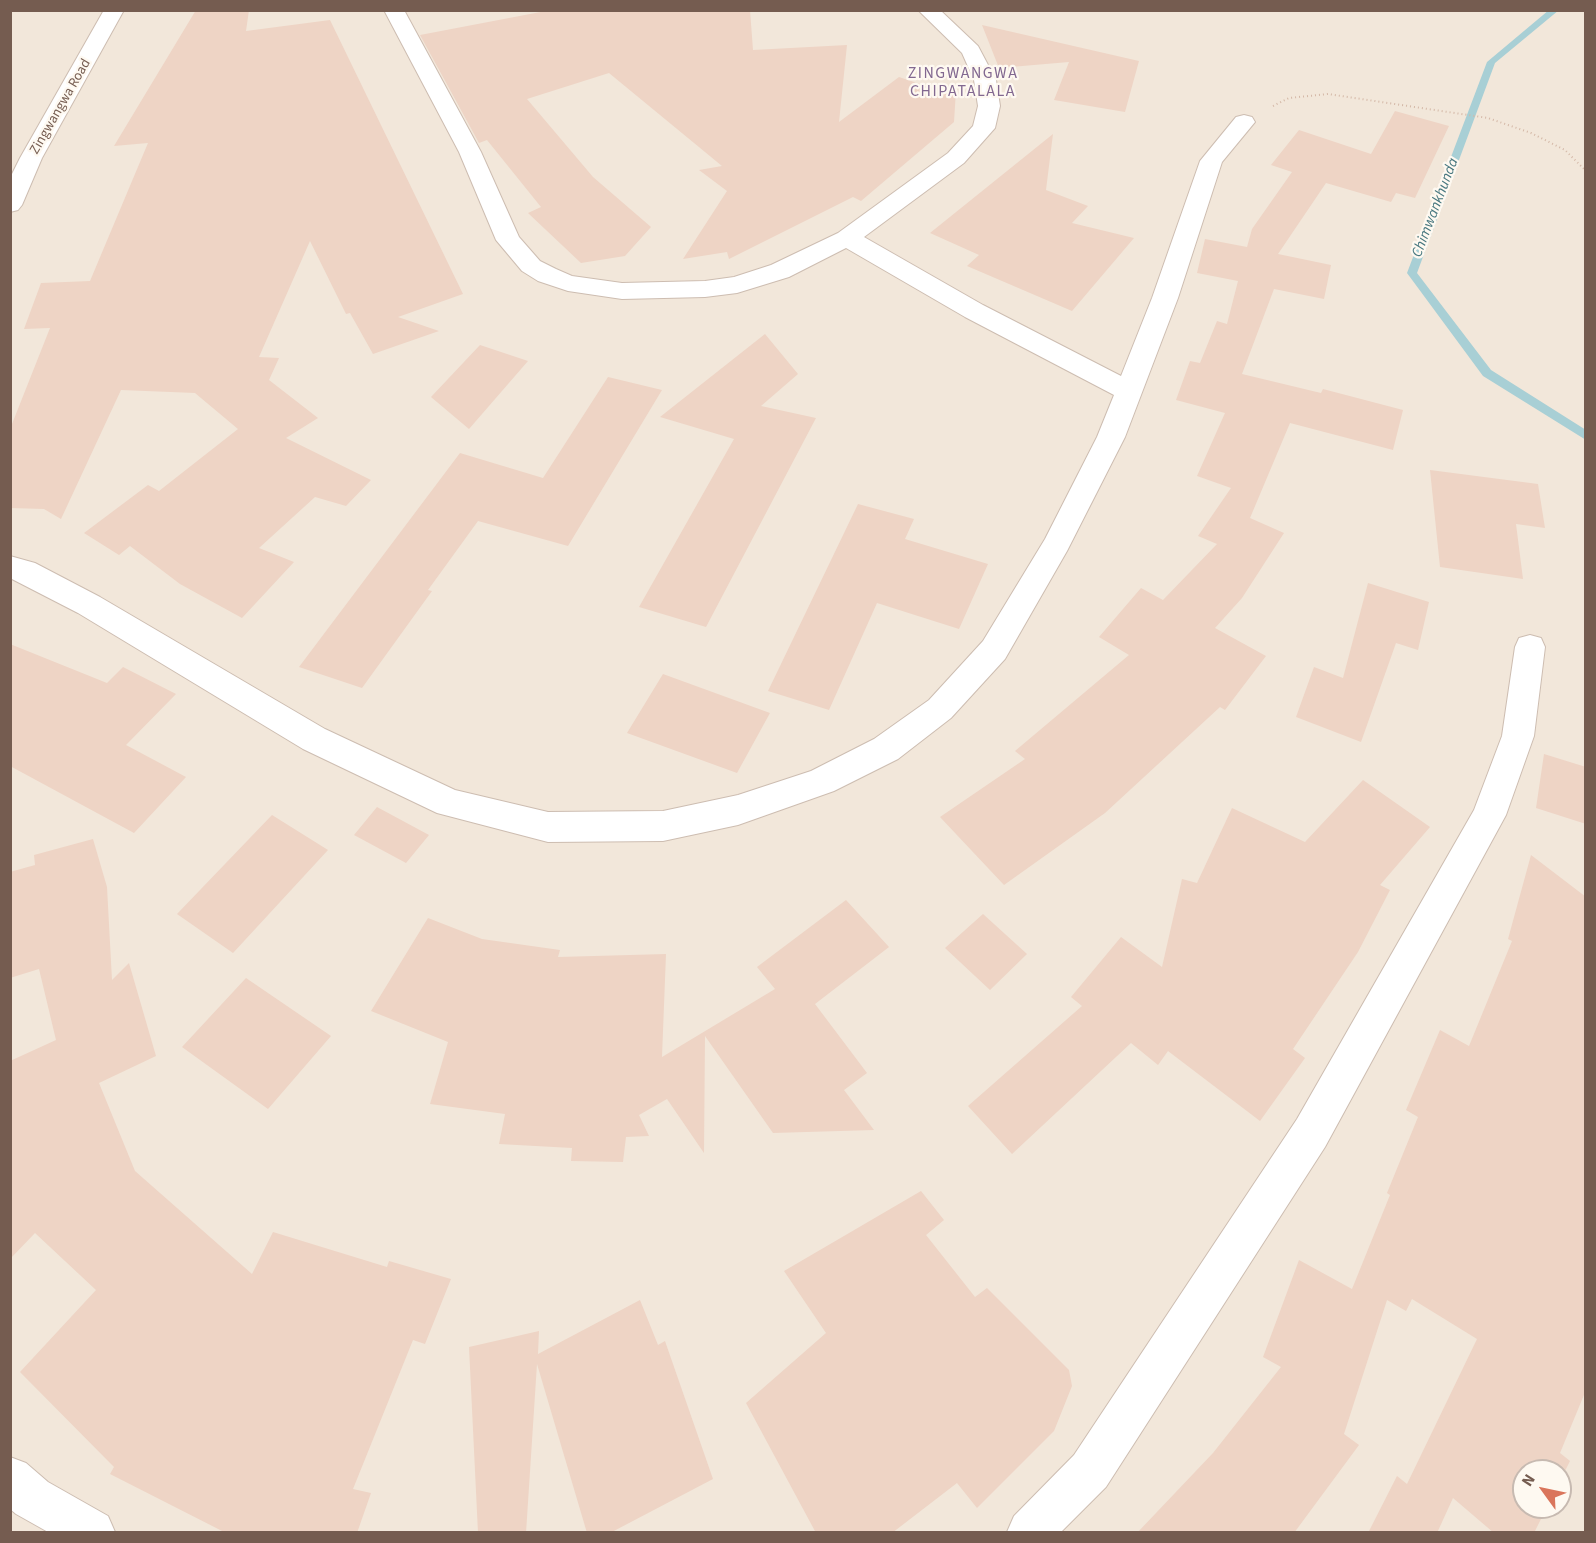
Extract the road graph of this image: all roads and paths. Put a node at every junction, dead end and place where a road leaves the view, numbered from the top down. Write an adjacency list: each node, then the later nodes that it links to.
1 (114, 10): 5 (street, Zingwangwa Road)
2 (394, 10): 8 (street)
3 (928, 10): 8 (street)
4 (1244, 122): 6 (path); 9 (street)
5 (21, 158): 7 (street, Zingwangwa Road)
6 (1586, 171)
7 (10, 205)
8 (847, 238): 9 (street)
9 (1128, 391): 10 (street)
10 (10, 567)
11 (1530, 647): 14 (street)
12 (10, 1479): 13 (street)
13 (92, 1533)
14 (1030, 1533)

